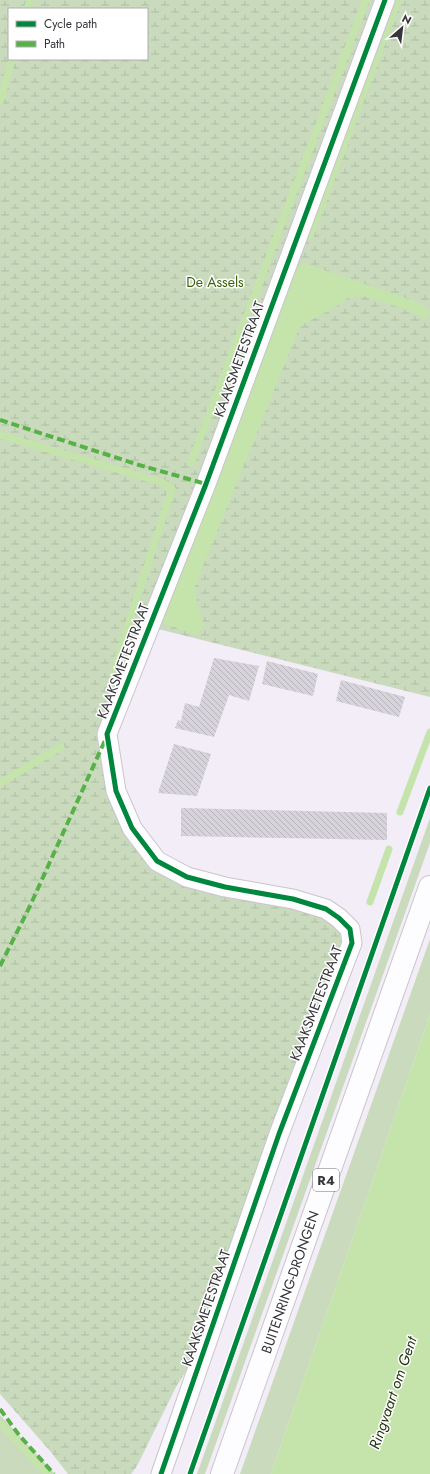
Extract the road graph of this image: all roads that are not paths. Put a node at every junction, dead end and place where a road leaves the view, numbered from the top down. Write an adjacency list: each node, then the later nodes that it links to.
1 (385, 0): 3 (street, KAAKSMETESTRAAT)
2 (430, 887): 4 (highway, BUITENRING-DRONGEN / R4)
3 (161, 1474)
4 (222, 1474)

